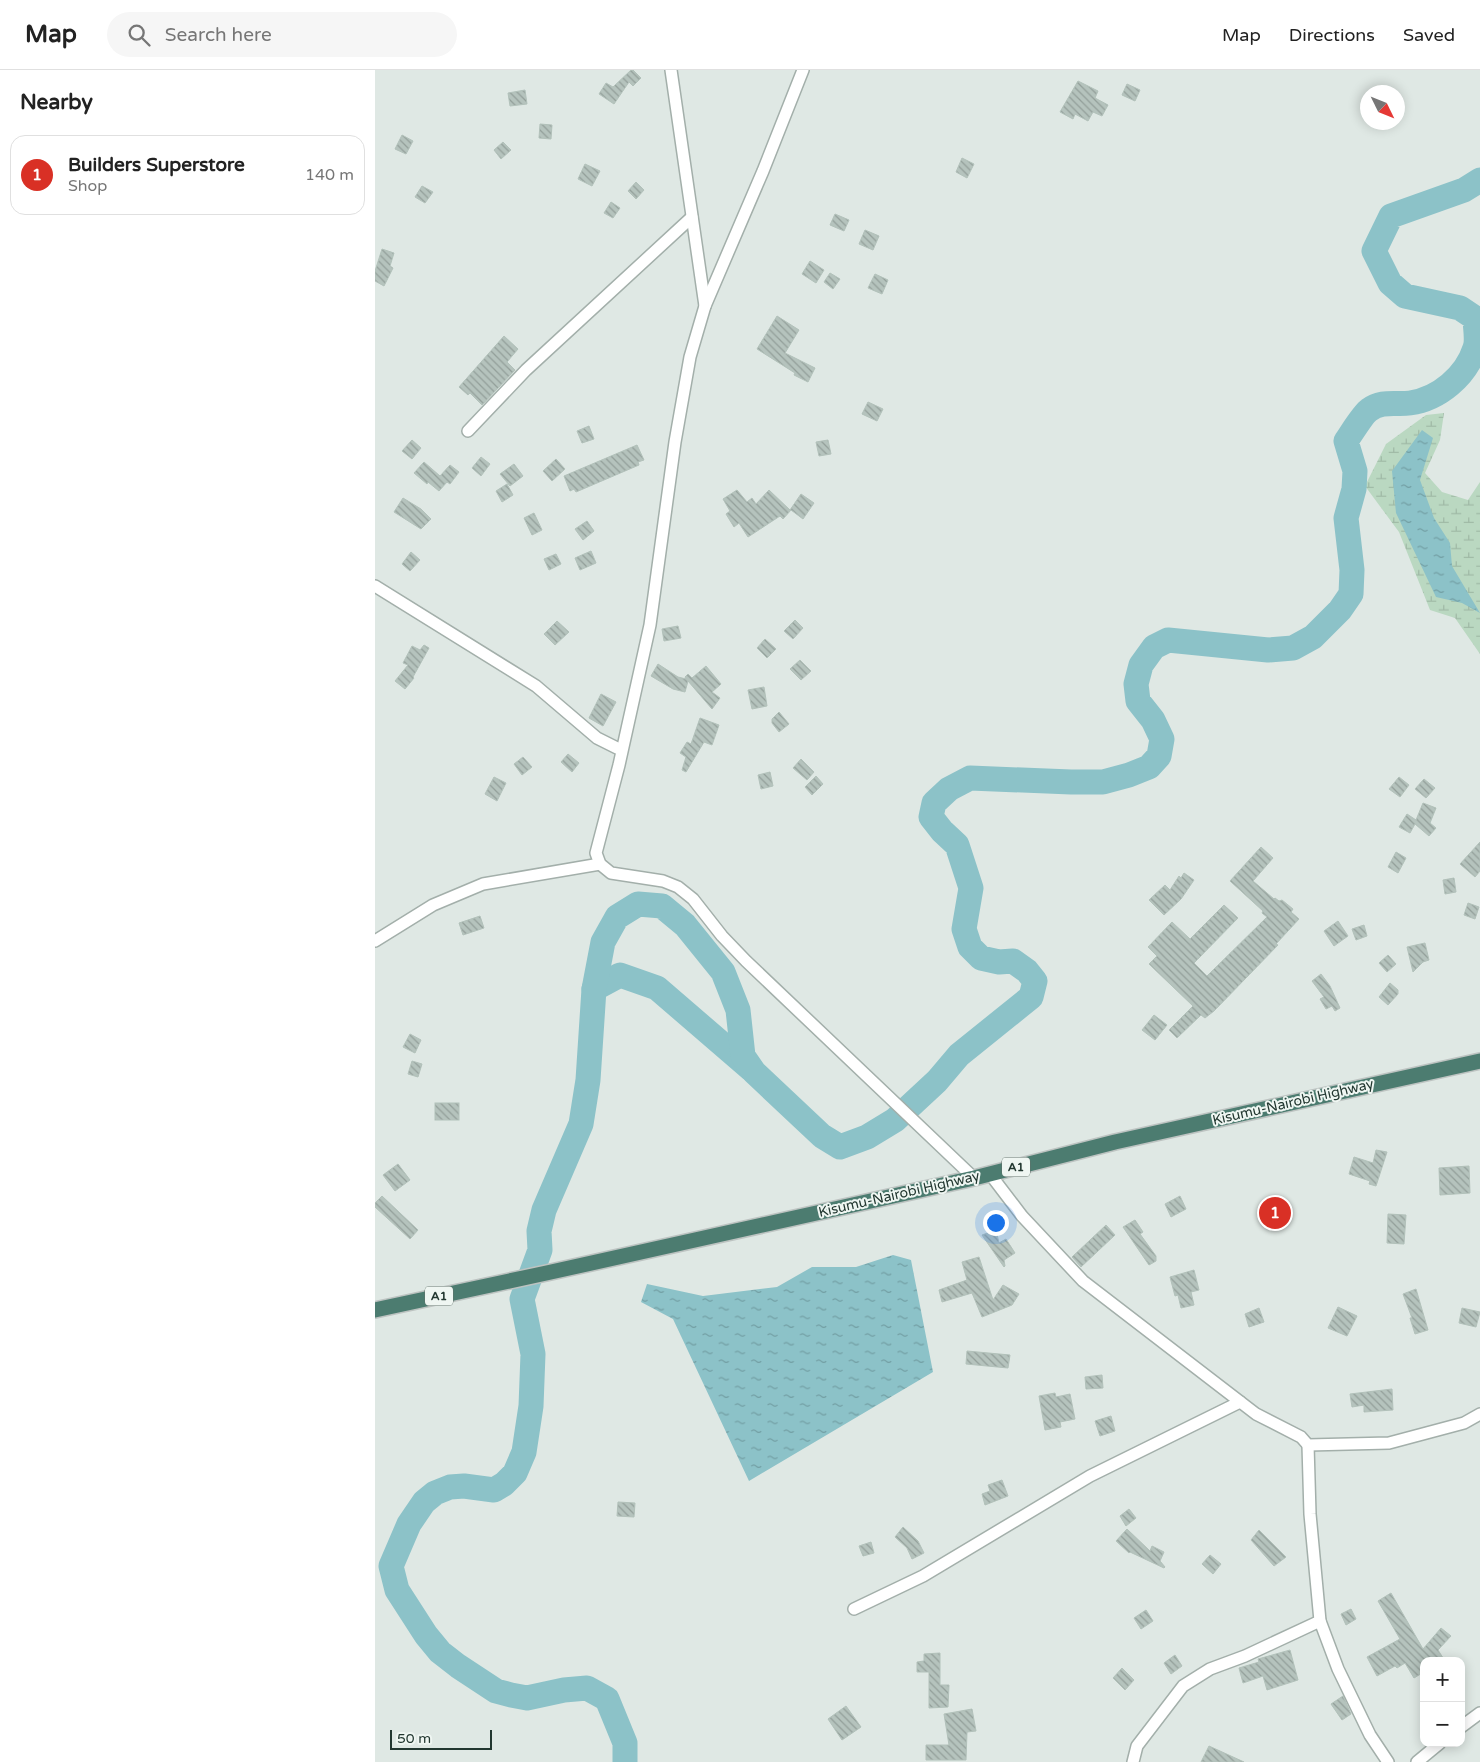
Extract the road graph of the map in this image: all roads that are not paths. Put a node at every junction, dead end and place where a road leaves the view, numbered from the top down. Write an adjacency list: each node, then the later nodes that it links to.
1 (671, 70): 3 (street)
2 (803, 70): 4 (street)
3 (692, 217): 4 (street); 5 (street)
4 (705, 306): 8 (street)
5 (468, 431)
6 (375, 586): 7 (street)
7 (617, 748)
8 (600, 864): 9 (street); 12 (street)
9 (375, 941)
10 (1480, 1061): 11 (highway, Kisumu-Nairobi Highway / A1)
11 (990, 1174): 12 (highway, Kisumu-Nairobi Highway / A1); 14 (street)
12 (974, 1178): 13 (highway, Kisumu-Nairobi Highway / A1)
13 (375, 1310)
14 (1240, 1402): 16 (street); 17 (street)
15 (1480, 1414): 16 (street)
16 (1308, 1445): 18 (street)
17 (854, 1609)
18 (1320, 1621): 22 (street); 23 (street)
19 (1480, 1713): 20 (street)
20 (1465, 1724)
21 (1435, 1747): 24 (street)
22 (1133, 1762)
23 (1388, 1762)
24 (1417, 1762)

